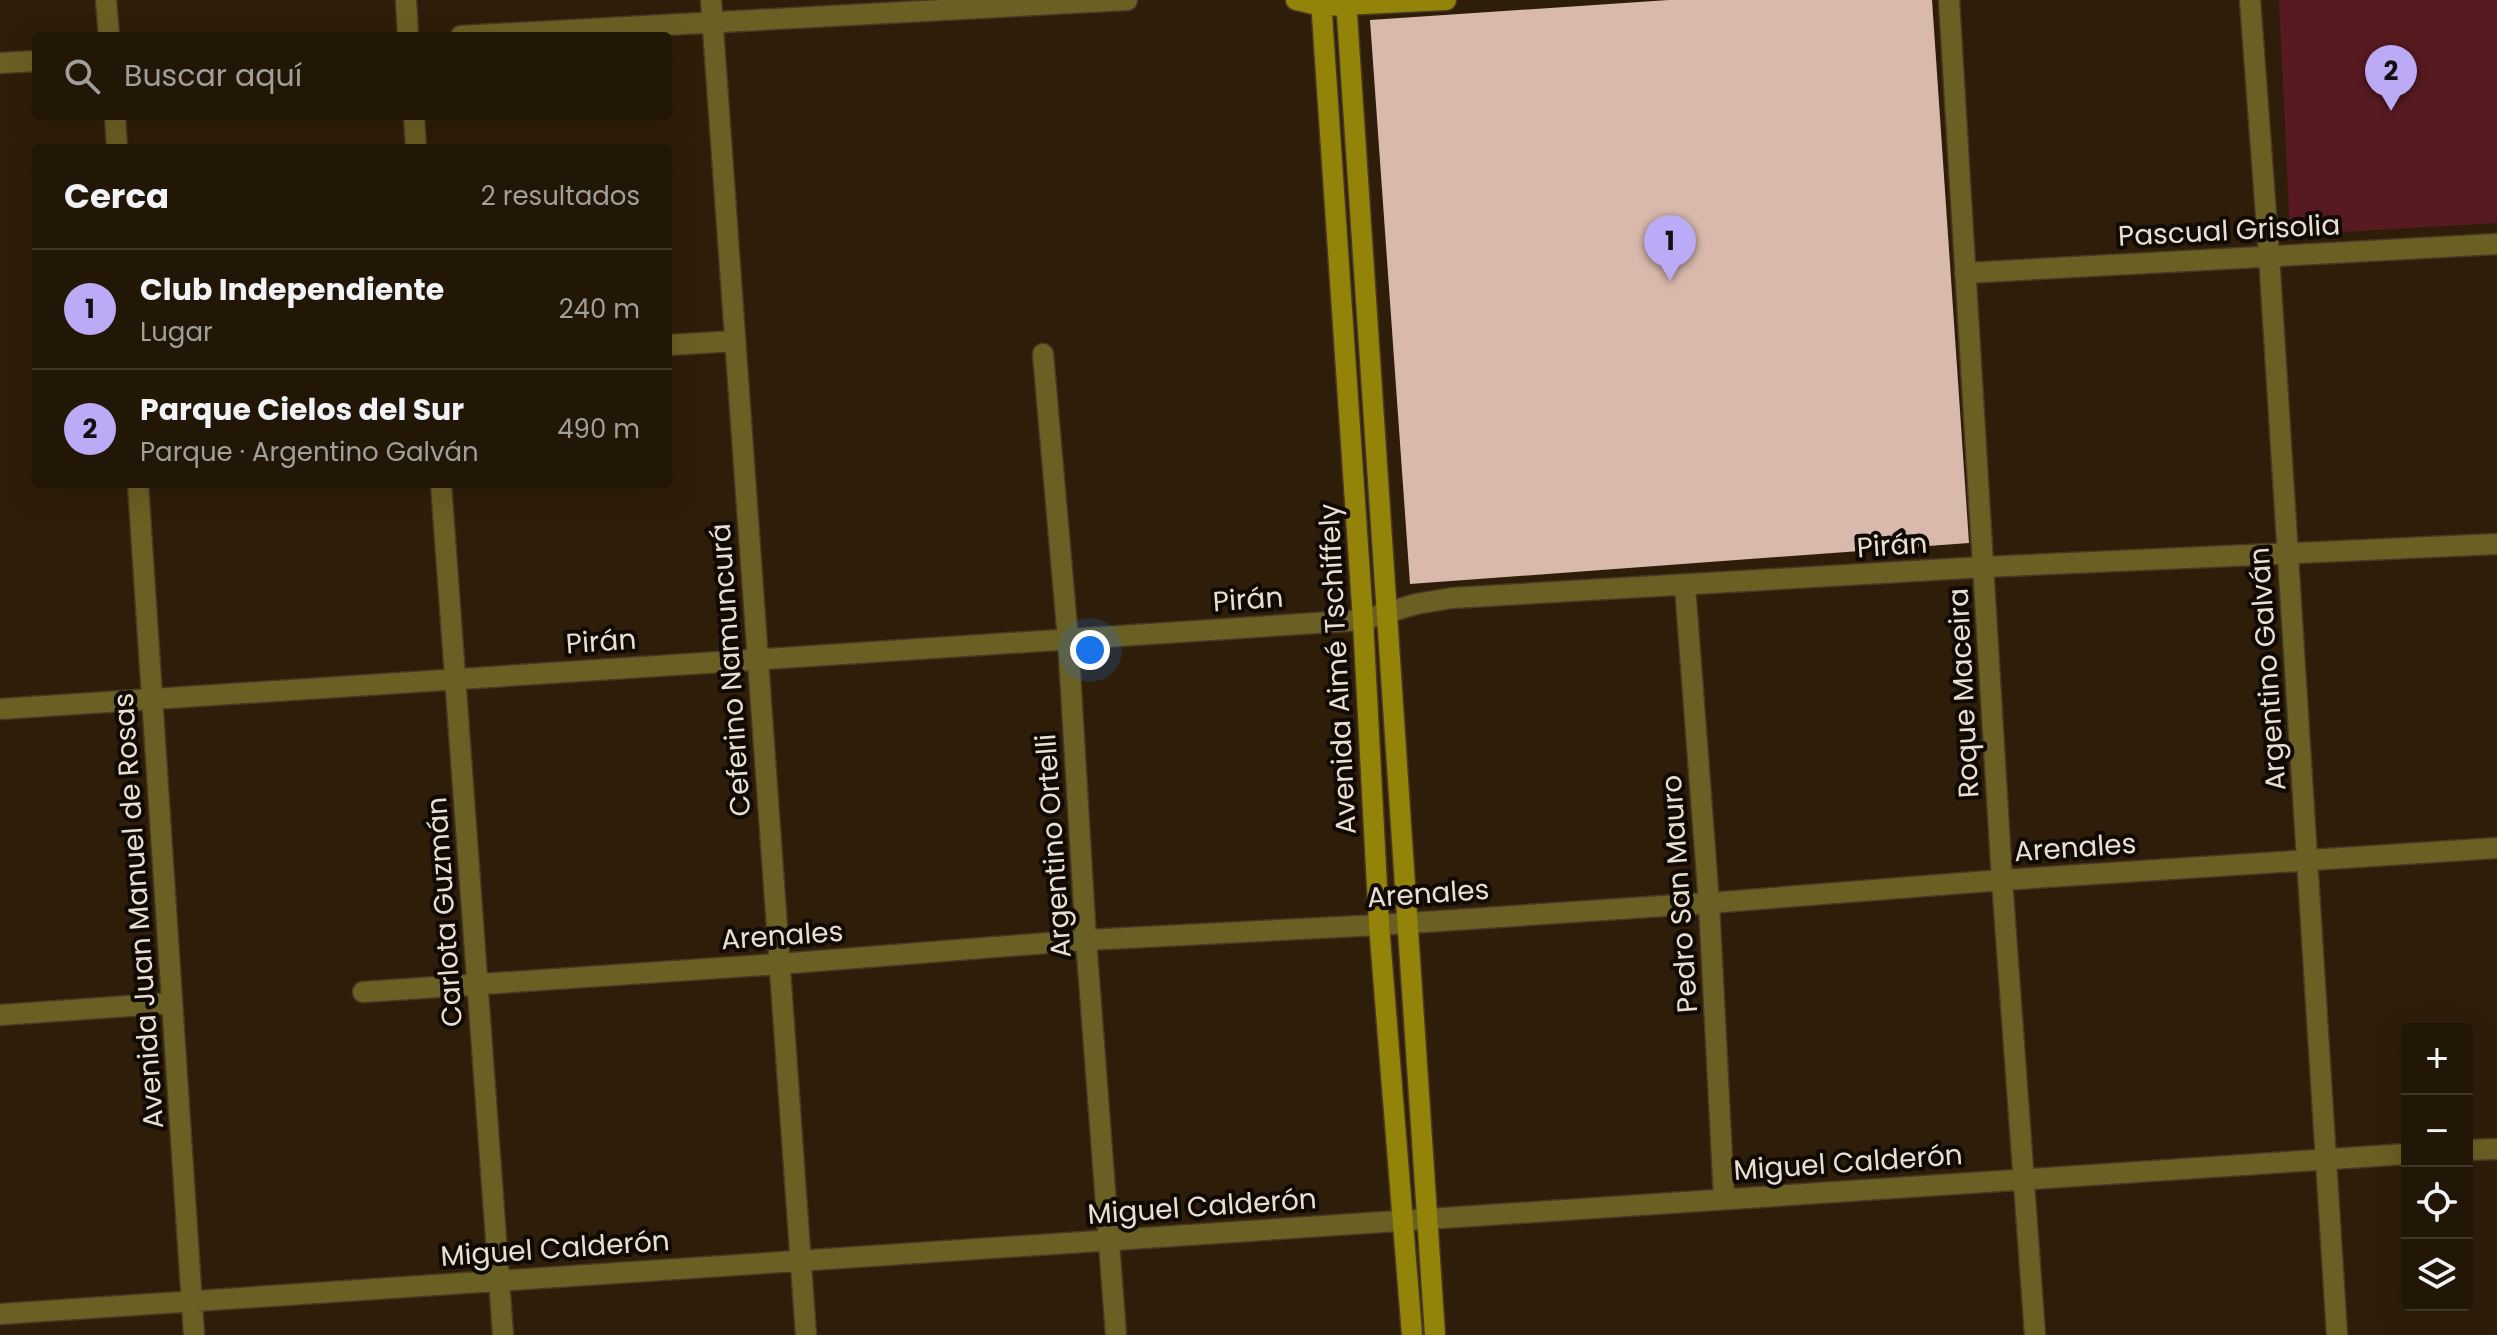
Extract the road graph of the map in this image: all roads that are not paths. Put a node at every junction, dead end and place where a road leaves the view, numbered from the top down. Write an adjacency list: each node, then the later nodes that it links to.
1 (106, 0): 13 (street)
2 (406, 0): 14 (street)
3 (711, 0): 12 (street, Ceferino Namuncurá)
4 (1127, 0): 9 (street)
5 (1296, 0): 10 (main road)
6 (1446, 0): 11 (main road)
7 (1949, 0): 24 (street, Roque Maceira)
8 (2250, 0): 23 (street, Argentino Galván)
9 (1026, 2): 12 (street)
10 (1321, 3): 11 (main road); 35 (main road, Avenida Aimé Tschiffely)
11 (1346, 3): 34 (main road, Avenida Aimé Tschiffely)
12 (712, 23): 15 (street); 25 (street, Ceferino Namuncurá)
13 (109, 32)
14 (408, 32)
15 (538, 32)
16 (32, 61): 17 (street)
17 (0, 63)
18 (115, 120): 20 (street)
19 (414, 120): 21 (street)
20 (117, 144)
21 (416, 144)
22 (2497, 244): 23 (street, Pascual Grisolia)
23 (2269, 255): 24 (street, Pascual Grisolia); 31 (street, Argentino Galván)
24 (1965, 273): 32 (street, Roque Maceira)
25 (735, 341): 26 (street); 37 (street, Ceferino Namuncurá)
26 (672, 345)
27 (1043, 354): 36 (street, Argentino Ortelli)
28 (138, 488): 39 (street, Avenida Juan Manuel de Rosas)
29 (441, 488): 38 (street, Carlota Guzmán)
30 (2497, 544): 31 (street, Pirán)
31 (2287, 555): 32 (street, Pirán); 42 (street, Argentino Galván)
32 (1984, 567): 33 (street, Pirán); 43 (street, Roque Maceira)
33 (1685, 586): 34 (street, Pirán); 44 (street, Pedro San Mauro)
34 (1389, 611): 35 (street, Pirán); 45 (main road, Avenida Aimé Tschiffely)
35 (1363, 620): 36 (street, Pirán); 46 (main road, Avenida Aimé Tschiffely)
36 (1068, 639): 37 (street, Pirán); 47 (street, Argentino Ortelli)
37 (757, 659): 38 (street, Pirán); 48 (street, Ceferino Namuncurá)
38 (455, 679): 39 (street, Pirán); 49 (street, Carlota Guzmán)
39 (152, 699): 40 (street, Pirán); 51 (street, Avenida Juan Manuel de Rosas)
40 (0, 709)
41 (2497, 848): 42 (street, Arenales)
42 (2307, 860): 43 (street, Arenales); 56 (street, Argentino Galván)
43 (2002, 880): 44 (street, Arenales); 57 (street, Roque Maceira)
44 (1709, 903): 45 (street, Arenales); 58 (street, Pedro San Mauro)
45 (1406, 922): 46 (street, Arenales); 59 (main road, Avenida Aimé Tschiffely)
46 (1379, 925): 47 (street, Arenales); 60 (main road, Avenida Aimé Tschiffely)
47 (1086, 940): 48 (street, Arenales); 61 (street, Argentino Ortelli)
48 (779, 964): 49 (street, Arenales); 62 (street, Ceferino Namuncurá)
49 (477, 984): 50 (street, Arenales); 63 (street, Carlota Guzmán)
50 (363, 992)
51 (172, 1003): 52 (street); 64 (street, Avenida Juan Manuel de Rosas)
52 (0, 1015)
53 (2497, 1149): 54 (street)
54 (2473, 1150)
55 (2401, 1154): 56 (street, Miguel Calderón)
56 (2326, 1159): 57 (street, Miguel Calderón); 73 (street, Argentino Galván)
57 (2025, 1179): 58 (street, Miguel Calderón); 72 (street, Roque Maceira)
58 (1724, 1198): 59 (street, Miguel Calderón)
59 (1427, 1219): 60 (street, Miguel Calderón); 71 (main road, Avenida Aimé Tschiffely)
60 (1404, 1221): 61 (street, Miguel Calderón); 70 (main road, Avenida Aimé Tschiffely)
61 (1110, 1239): 62 (street, Miguel Calderón); 69 (street, Argentino Ortelli)
62 (800, 1260): 63 (street, Miguel Calderón); 68 (street, Ceferino Namuncurá)
63 (499, 1280): 64 (street, Miguel Calderón); 67 (street, Carlota Guzmán)
64 (192, 1301): 65 (street, Miguel Calderón); 66 (street, Avenida Juan Manuel de Rosas)
65 (0, 1314)
66 (194, 1335)
67 (503, 1335)
68 (806, 1335)
69 (1116, 1335)
70 (1412, 1335)
71 (1435, 1335)
72 (2035, 1335)
73 (2337, 1335)

